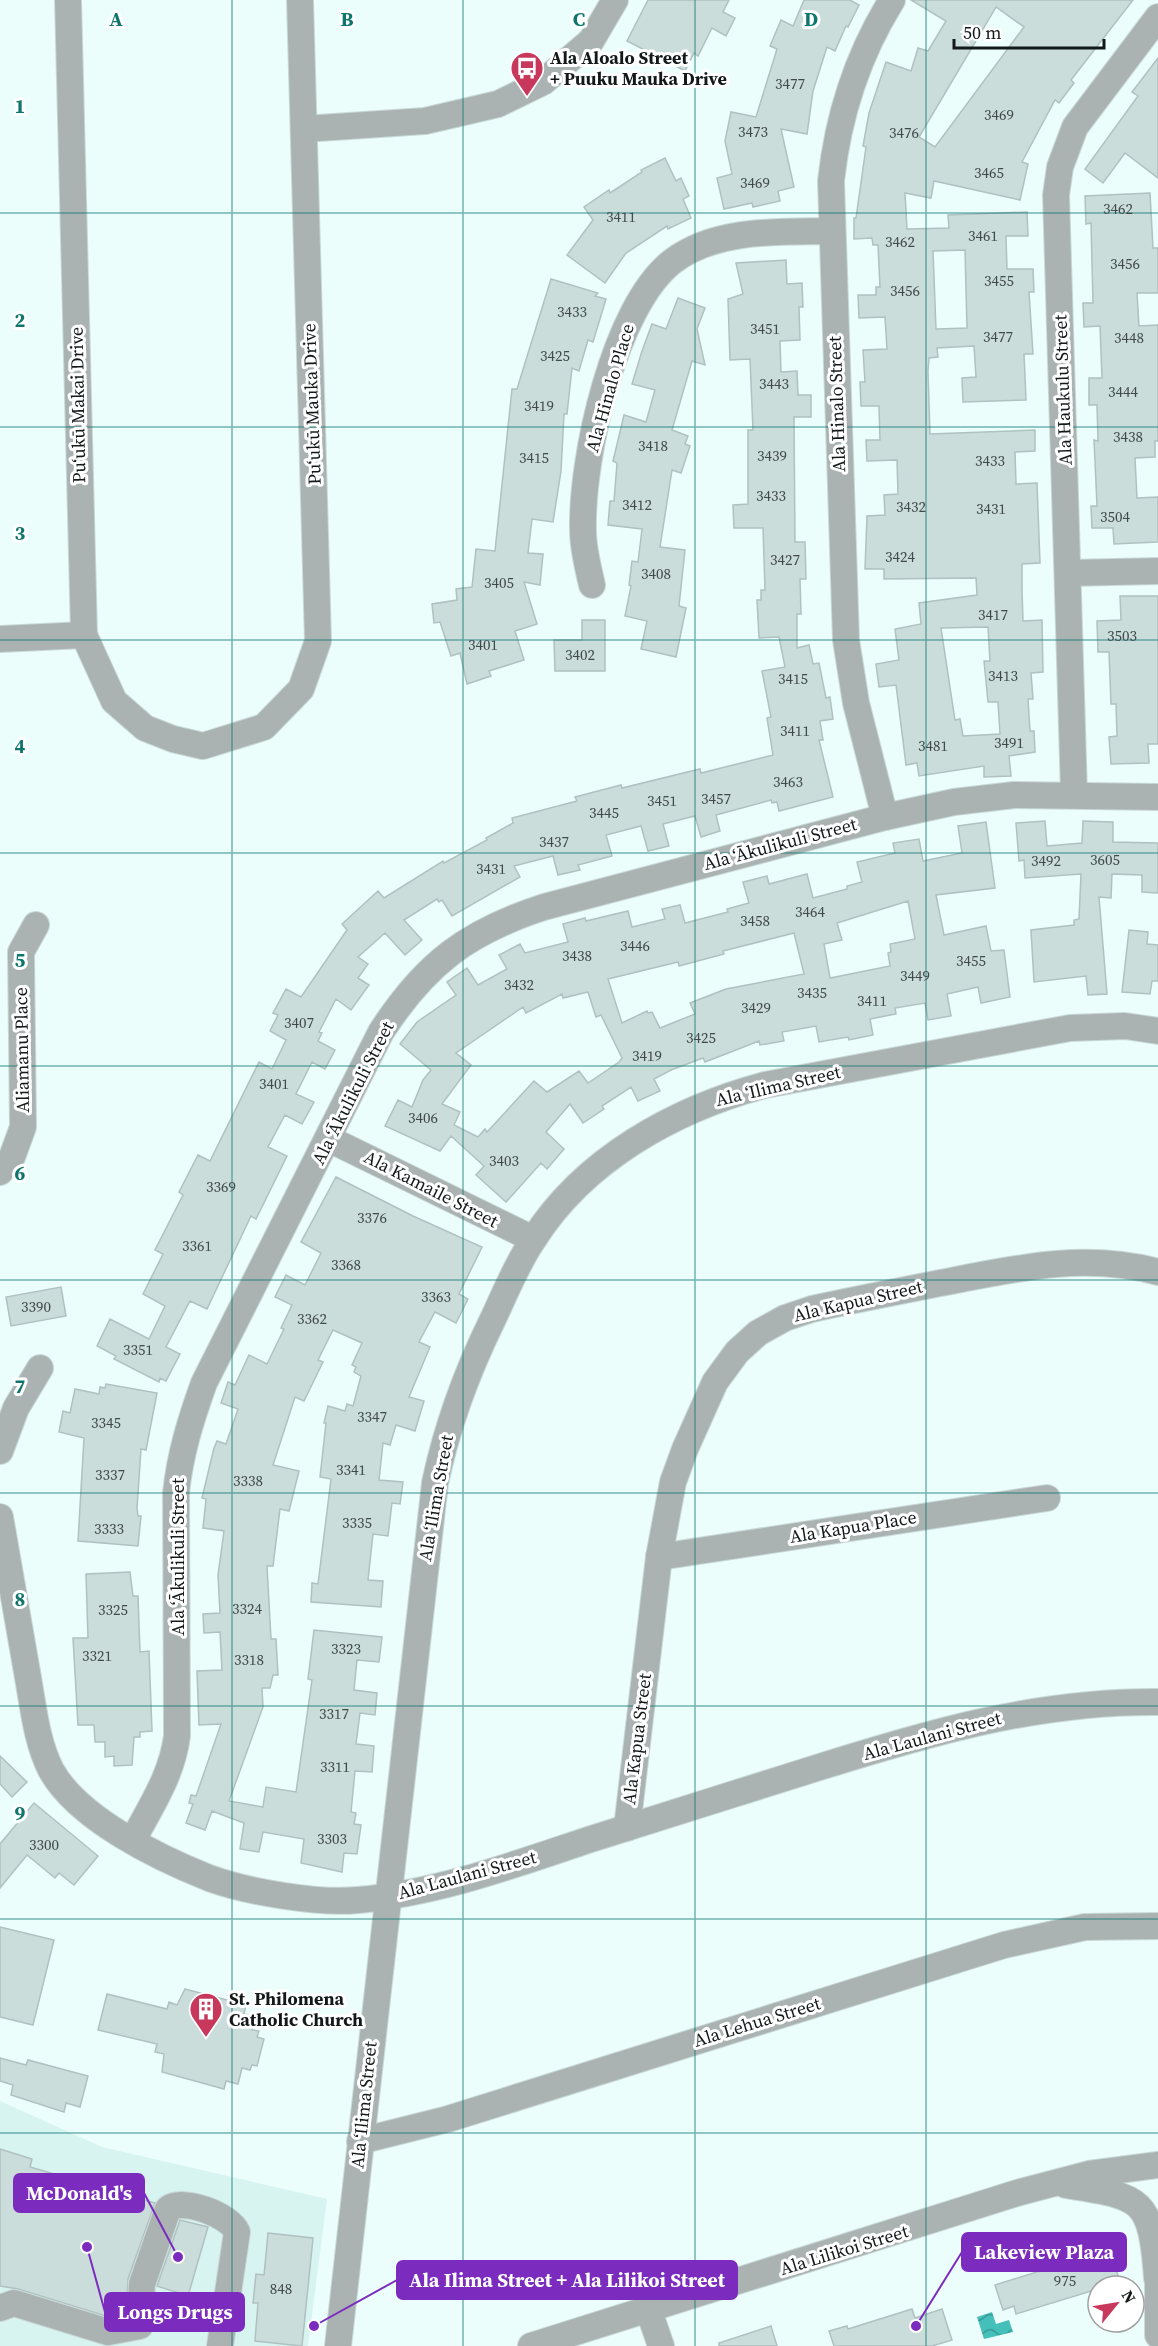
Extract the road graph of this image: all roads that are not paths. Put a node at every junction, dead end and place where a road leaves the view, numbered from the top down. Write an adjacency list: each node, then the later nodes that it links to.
1 (68, 0): 11 (street, Puʻukū Makai Drive)
2 (300, 0): 6 (street, Puʻukū Mauka Drive)
3 (615, 0): 6 (street)
4 (892, 0): 7 (street, Ala Hinalo Street)
5 (1158, 17): 9 (street, Ala Haukulu Street)
6 (304, 129): 13 (street, Puʻukū Mauka Drive)
7 (832, 231): 10 (street, Ala Hinalo Place); 16 (street, Ala Hinalo Street)
8 (1158, 571): 9 (street)
9 (1069, 573): 14 (street, Ala Haukulu Street)
10 (592, 585)
11 (84, 635): 12 (street); 13 (street, Puʻukū Makai Drive)
12 (0, 639)
13 (203, 746)
14 (1074, 794): 15 (street, Ala ʻĀkulikuli Street); 16 (street, Ala ʻĀkulikuli Street)
15 (1158, 797)
16 (885, 817): 19 (street, Ala ʻĀkulikuli Street)
17 (36, 925): 20 (street, Aliamanu Place)
18 (1158, 1031): 21 (street, Ala ʻIlima Street)
19 (329, 1139): 21 (street, Ala Kamaile Street); 30 (street, Ala ʻĀkulikuli Street)
20 (0, 1172)
21 (533, 1239): 31 (street, Ala ʻIlima Street)
22 (1158, 1272): 27 (street, Ala Kapua Street)
23 (40, 1368): 24 (street)
24 (0, 1451)
25 (1047, 1498): 27 (street, Ala Kapua Place)
26 (0, 1516): 30 (street, Ala Laulani Street)
27 (659, 1557): 29 (street, Ala Kapua Street)
28 (1158, 1702): 29 (street, Ala Laulani Street)
29 (627, 1828): 31 (street, Ala Laulani Street)
30 (134, 1840): 31 (street, Ala Laulani Street)
31 (387, 1897): 33 (street, Ala ʻIlima Street)
32 (1158, 1926): 33 (street, Ala Lehua Street)
33 (360, 2141): 38 (street, Ala ʻIlima Street)
34 (1158, 2165): 35 (street, Ala Lilikoi Street)
35 (1053, 2183): 37 (street); 40 (street, Ala Lilikoi Street)
36 (1158, 2272): 37 (street)
37 (1157, 2278): 41 (street)
38 (343, 2304): 43 (street, Ala ʻIlima Street); 44 (street)
39 (0, 2308): 42 (street)
40 (649, 2311): 45 (street, Ala Lilikoi Street); 46 (street)
41 (1158, 2335)
42 (220, 2346)
43 (338, 2346)
44 (356, 2346)
45 (531, 2346)
46 (661, 2346)

